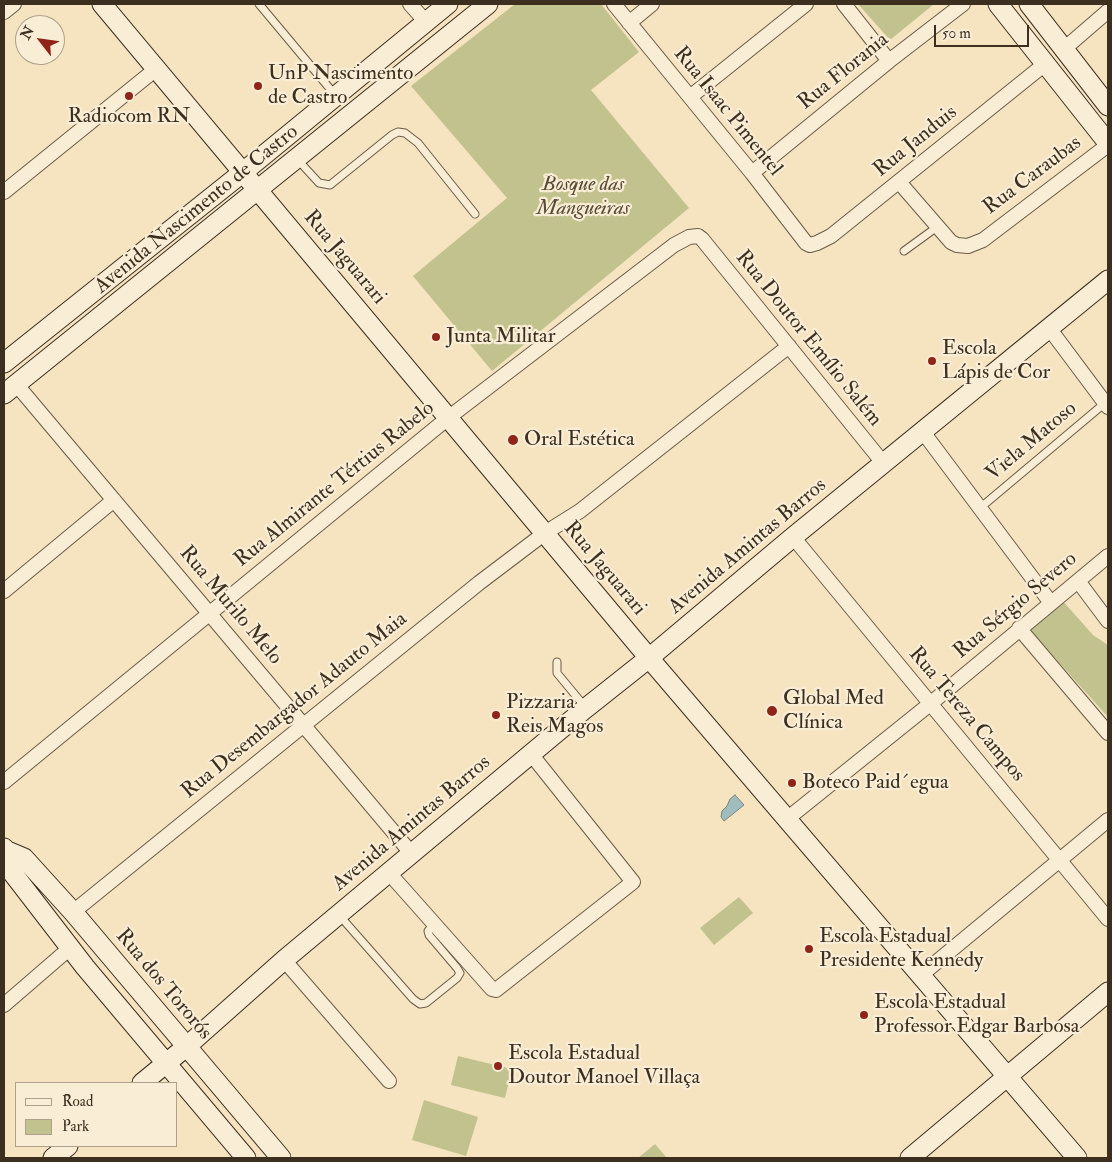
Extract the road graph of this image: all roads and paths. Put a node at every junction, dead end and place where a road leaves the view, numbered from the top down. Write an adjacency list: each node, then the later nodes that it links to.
1 (14, 4): 15 (street)
2 (102, 4): 23 (main road, Rua Jaguarari)
3 (259, 4): 24 (lane)
4 (410, 4): 16 (street)
5 (448, 4): 16 (main road, Avenida Nascimento de Castro)
6 (488, 4): 21 (main road, Avenida Nascimento de Castro)
7 (614, 4): 17 (street, Rua Isaac Pimentel)
8 (652, 4): 17 (street)
9 (806, 4): 25 (street)
10 (844, 4): 20 (street)
11 (963, 4): 20 (street, Rua Florania)
12 (998, 4): 22 (main road)
13 (1029, 4): 18 (main road)
14 (1108, 11): 18 (street)
15 (4, 12)
16 (426, 22): 19 (main road, Avenida Nascimento de Castro)
17 (629, 22): 25 (street, Rua Isaac Pimentel)
18 (1064, 49): 26 (main road)
19 (380, 60): 21 (main road); 24 (main road, Avenida Nascimento de Castro)
20 (889, 61): 32 (street, Rua Florania)
21 (414, 64): 30 (main road, Avenida Nascimento de Castro)
22 (1045, 64): 28 (main road); 33 (street, Rua Janduis)
23 (156, 69): 31 (main road, Rua Jaguarari); 35 (street)
24 (336, 96): 31 (main road, Avenida Nascimento de Castro)
25 (690, 97): 32 (street, Rua Isaac Pimentel)
26 (1108, 106)
27 (1108, 110): 28 (main road)
28 (1092, 123): 29 (main road)
29 (1108, 144): 37 (street, Rua Caraubas)
30 (296, 159): 34 (main road, Avenida Nascimento de Castro); 36 (lane)
31 (242, 173): 34 (main road, Rua Jaguarari); 42 (main road, Avenida Nascimento de Castro)
32 (752, 173): 39 (street, Rua Isaac Pimentel)
33 (899, 182): 37 (street); 39 (street, Rua Janduis)
34 (258, 191): 44 (main road, Avenida Nascimento de Castro); 49 (main road, Rua Jaguarari)
35 (4, 192)
36 (476, 214)
37 (937, 227): 40 (lane)
38 (702, 239): 45 (street, Rua Doutor Emílio Salém); 49 (street, Rua Almirante Tértius Rabelo)
39 (808, 245)
40 (904, 251)
41 (1108, 280): 43 (main road, Avenida Amintas Barros)
42 (96, 288): 44 (main road); 46 (main road, Avenida Nascimento de Castro)
43 (1049, 328): 48 (street); 50 (main road, Avenida Amintas Barros)
44 (81, 333): 47 (main road, Avenida Nascimento de Castro)
45 (789, 346): 51 (street, Rua Doutor Emílio Salém); 54 (street, Rua Desembargador Adauto Maia)
46 (4, 363)
47 (10, 389): 52 (street, Rua Murilo Melo)
48 (1107, 405): 53 (lane, Viela Matoso)
49 (448, 418): 54 (main road, Rua Jaguarari); 60 (street, Rua Almirante Tértius Rabelo)
50 (923, 432): 51 (main road, Avenida Amintas Barros); 53 (street)
51 (884, 464): 55 (main road, Avenida Amintas Barros)
52 (114, 500): 58 (street); 60 (street, Rua Murilo Melo)
53 (980, 508): 59 (street)
54 (545, 533): 63 (main road, Rua Jaguarari); 67 (street, Rua Desembargador Adauto Maia)
55 (792, 538): 63 (main road, Avenida Amintas Barros); 65 (street, Rua Tereza Campos)
56 (1108, 556): 57 (street, Rua Sérgio Severo)
57 (1078, 581): 59 (street, Rua Sérgio Severo); 61 (street)
58 (4, 591)
59 (1051, 603): 62 (street, Rua Sérgio Severo)
60 (210, 613): 67 (street, Rua Murilo Melo); 70 (street, Rua Almirante Tértius Rabelo)
61 (1108, 620)
62 (1019, 628): 65 (street, Rua Sérgio Severo); 68 (street)
63 (650, 658): 66 (main road, Avenida Amintas Barros); 71 (main road, Rua Jaguarari)
64 (556, 662): 66 (lane)
65 (930, 704): 71 (street, Rua Sérgio Severo); 75 (street, Rua Tereza Campos)
66 (586, 708): 69 (main road, Avenida Amintas Barros)
67 (304, 724): 74 (street, Rua Murilo Melo); 77 (street, Rua Desembargador Adauto Maia)
68 (1108, 733)
69 (531, 754): 74 (main road, Avenida Amintas Barros); 80 (street)
70 (4, 782)
71 (787, 819): 85 (main road, Rua Jaguarari)
72 (1108, 820): 75 (street)
73 (4, 850): 77 (main road, Rua dos Tororós); 81 (main road, Rua dos Tororós)
74 (412, 854): 76 (main road, Avenida Amintas Barros)
75 (1060, 860): 79 (street, Rua Tereza Campos); 85 (street)
76 (389, 873): 78 (main road, Avenida Amintas Barros); 80 (street)
77 (73, 912): 82 (main road, Rua dos Tororós)
78 (339, 914): 80 (lane); 83 (main road, Avenida Amintas Barros)
79 (1108, 919)
80 (434, 924)
81 (70, 948): 84 (main road, Rua dos Tororós); 87 (street)
82 (104, 951): 84 (main road); 88 (main road, Rua dos Tororós)
83 (284, 960): 88 (main road, Avenida Amintas Barros); 91 (street)
84 (85, 968): 89 (main road, Rua dos Tororós)
85 (921, 975): 90 (main road, Rua Jaguarari)
86 (1108, 992): 90 (main road)
87 (4, 1005)
88 (186, 1047): 89 (main road, Avenida Amintas Barros); 96 (main road, Rua dos Tororós)
89 (165, 1064): 92 (main road, Avenida Amintas Barros); 95 (main road, Rua dos Tororós)
90 (1007, 1076): 97 (main road); 98 (main road, Rua Jaguarari)
91 (389, 1081)
92 (143, 1082)
93 (67, 1147): 94 (main road)
94 (53, 1158)
95 (246, 1158)
96 (281, 1158)
97 (910, 1158)
98 (1077, 1158)

